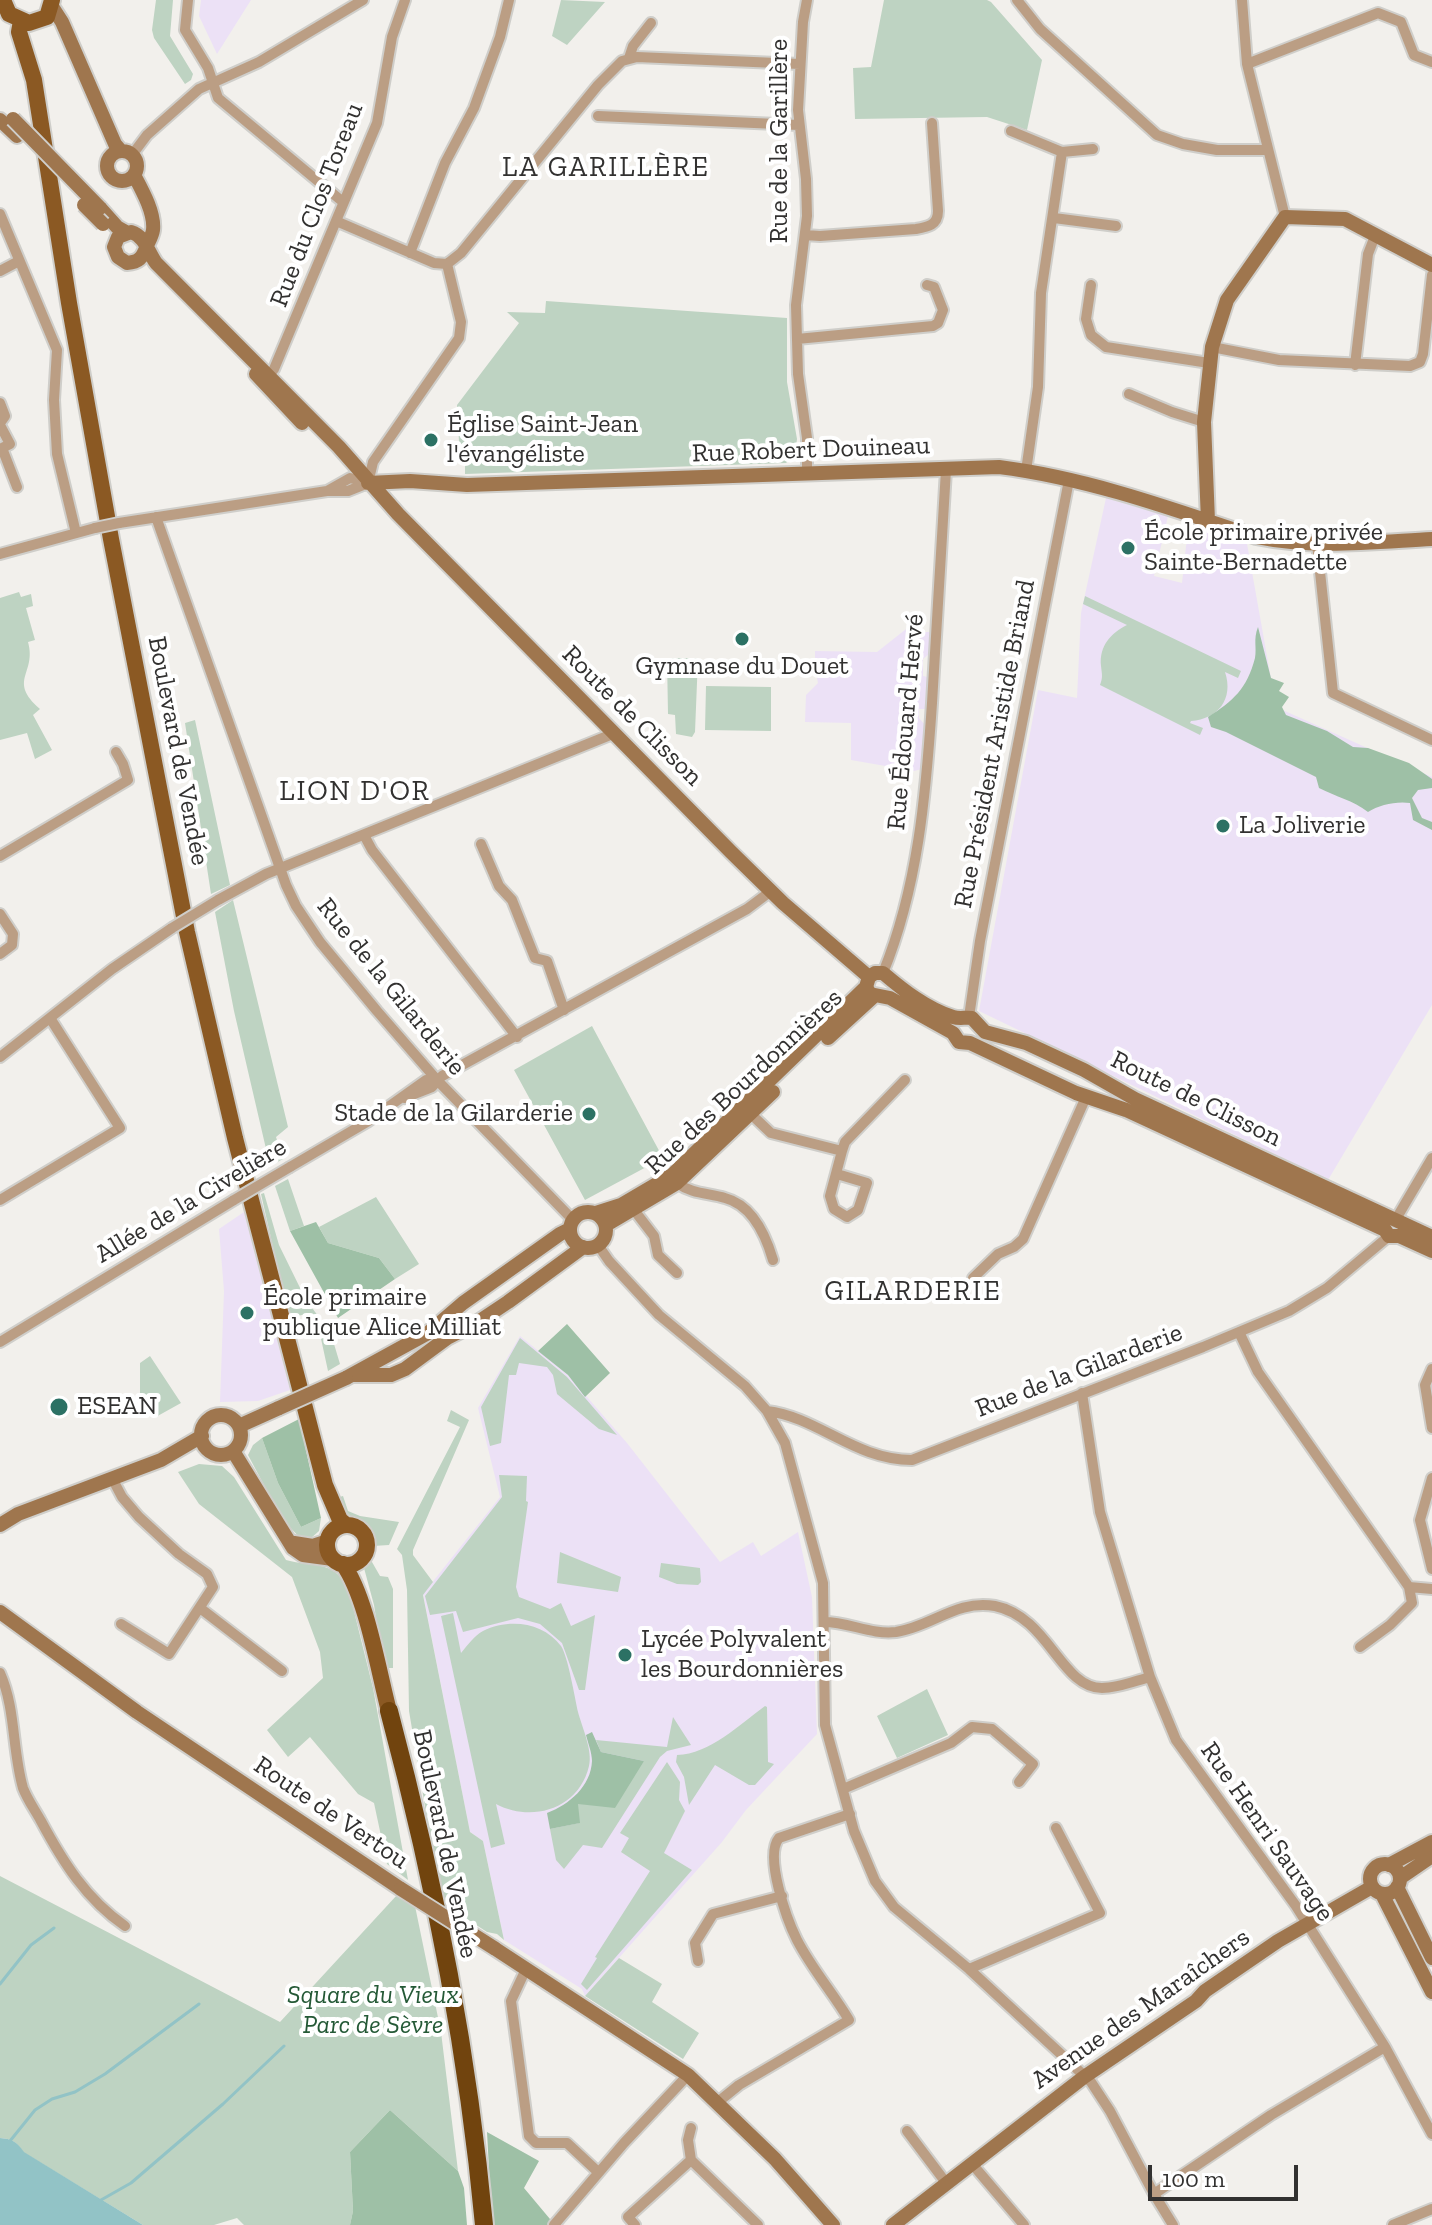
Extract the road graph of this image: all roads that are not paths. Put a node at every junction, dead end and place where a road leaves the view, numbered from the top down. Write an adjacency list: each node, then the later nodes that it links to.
1 (3, 0): 10 (main road)
2 (188, 0): 16 (street)
3 (363, 0): 16 (street)
4 (405, 0): 28 (street, Rue du Clos Toreau)
5 (509, 0): 38 (street)
6 (807, 0): 14 (street, Rue de la Garillère)
7 (1017, 0): 24 (street)
8 (1242, 0): 15 (street)
9 (50, 7): 10 (main road); 26 (main road)
10 (21, 21): 116 (main road, Boulevard de Vendée)
11 (651, 23): 12 (street)
12 (629, 58): 14 (street); 41 (street)
13 (1432, 62): 15 (street)
14 (800, 64): 21 (street, Rue de la Garillère)
15 (1247, 64): 24 (street)
16 (213, 82): 26 (street); 28 (street)
17 (0, 107): 19 (main road)
18 (598, 116): 21 (street)
19 (6, 120): 35 (main road, bridge); 35 (main road, bridge)
20 (932, 123): 34 (street)
21 (799, 125): 34 (street, Rue de la Garillère)
22 (1011, 131): 25 (street)
23 (1093, 149): 25 (street)
24 (1268, 150): 30 (street)
25 (1062, 152): 31 (street)
26 (121, 154): 27 (main road); 27 (main road)
27 (128, 178): 35 (main road); 37 (main road)
28 (343, 202): 32 (street, Rue du Clos Toreau)
29 (0, 214): 40 (street)
30 (1285, 217): 36 (main road); 48 (main road)
31 (1054, 218): 33 (street); 58 (street)
32 (336, 221): 38 (street); 51 (street, Rue du Clos Toreau)
33 (1116, 226)
34 (805, 235): 47 (street, Rue de la Garillère)
35 (126, 236): 37 (main road, Route de Clisson); 39 (main road, Route de Clisson)
36 (1375, 236): 42 (main road); 50 (street)
37 (146, 246): 39 (main road); 51 (main road, Route de Clisson)
38 (410, 253): 41 (street)
39 (139, 260): 51 (main road, Route de Clisson)
40 (19, 261): 43 (street); 65 (street)
41 (447, 264): 61 (street)
42 (1432, 265)
43 (0, 271)
44 (1432, 275): 50 (street)
45 (927, 285): 47 (street)
46 (1091, 285): 49 (street)
47 (797, 339): 59 (street, Rue de la Garillère)
48 (1212, 347): 49 (main road); 50 (street)
49 (1209, 363): 54 (main road)
50 (1355, 365)
51 (265, 378): 61 (main road, Route de Clisson)
52 (1129, 394): 54 (street)
53 (0, 403): 55 (street)
54 (1204, 422): 64 (main road)
55 (0, 424): 56 (street)
56 (1, 449): 62 (street)
57 (946, 470): 58 (main road, Rue Robert Douineau); 59 (main road, Rue Robert Douineau); 79 (street, Rue Édouard Hervé)
58 (1026, 471): 60 (main road, Rue Robert Douineau)
59 (807, 474): 61 (main road, Rue Robert Douineau)
60 (1069, 480): 64 (main road, Rue Robert Douineau); 82 (street, Rue Président Aristide Briand)
61 (368, 483): 63 (street); 69 (main road, Route de Clisson)
62 (17, 487)
63 (152, 518): 65 (street, bridge); 75 (street, Rue de la Gilarderie)
64 (1203, 519): 67 (main road, Rue Robert Douineau)
65 (76, 533): 68 (street)
66 (1432, 539): 67 (main road, Rue Robert Douineau)
67 (1317, 544): 70 (street)
68 (0, 554)
69 (615, 733): 72 (street); 76 (main road, Route de Clisson)
70 (1432, 740)
71 (116, 752): 74 (street)
72 (364, 835): 75 (street); 83 (street)
73 (481, 844): 80 (street)
74 (0, 856)
75 (281, 868): 81 (street, bridge); 85 (street, Rue de la Gilarderie)
76 (771, 891): 79 (main road, Route de Clisson); 80 (street, Allée de la Civelière)
77 (0, 914): 78 (street)
78 (0, 954)
79 (878, 985): 82 (main road, Route de Clisson); 88 (main road, Rue des Bourdonnières); 95 (main road, Rue des Bourdonnières)
80 (564, 1010): 83 (street, Allée de la Civelière)
81 (50, 1018): 84 (street); 93 (street)
82 (965, 1024): 87 (main road, Route de Clisson); 97 (main road, Route de Clisson)
83 (517, 1037): 85 (street, Allée de la Civelière)
84 (0, 1057)
85 (437, 1080): 96 (street, Rue de la Gilarderie); 105 (street, Allée de la Civelière, bridge)
86 (905, 1080): 89 (street)
87 (1086, 1097): 97 (main road, Route de Clisson); 103 (street)
88 (751, 1114): 89 (street); 92 (main road, Rue des Bourdonnières)
89 (842, 1151): 91 (street)
90 (1432, 1158): 97 (street, Rue de la Gilarderie)
91 (837, 1174): 91 (street)
92 (677, 1183): 94 (main road, Rue des Bourdonnières); 101 (street)
93 (0, 1200)
94 (634, 1210): 95 (main road, Rue des Bourdonnières); 102 (street)
95 (601, 1219): 96 (main road); 99 (main road)
96 (571, 1225): 99 (main road); 107 (main road)
97 (1394, 1228): 98 (main road, Route de Clisson); 100 (main road, Route de Clisson); 104 (street, Rue de la Gilarderie)
98 (1432, 1237)
99 (591, 1246): 107 (main road); 109 (street, Rue de la Gilarderie)
100 (1432, 1251)
101 (773, 1260)
102 (677, 1273)
103 (973, 1278)
104 (1239, 1332): 108 (street, Rue de la Gilarderie); 124 (street)
105 (0, 1342)
106 (1432, 1369): 111 (street)
107 (350, 1376): 110 (main road, bridge)
108 (1082, 1393): 109 (street, Rue de la Gilarderie); 134 (street, Rue Henri Sauvage)
109 (767, 1411): 129 (street, Rue de la Gilarderie)
110 (239, 1426): 112 (main road); 113 (main road)
111 (1432, 1428)
112 (204, 1443): 113 (main road); 115 (main road)
113 (233, 1451): 120 (main road)
114 (1432, 1478): 123 (street)
115 (113, 1480): 117 (main road); 126 (street)
116 (325, 1485): 118 (main road, Boulevard de Vendée); 119 (main road, Boulevard de Vendée)
117 (0, 1525)
118 (346, 1525): 119 (main road); 121 (main road)
119 (329, 1538): 120 (main road); 122 (main road)
120 (288, 1541): 122 (main road)
121 (360, 1560): 122 (main road); 127 (main road, Boulevard de Vendée)
122 (338, 1561): 127 (main road, Boulevard de Vendée)
123 (1432, 1569)
124 (1409, 1587): 125 (street); 131 (street)
125 (1432, 1589)
126 (200, 1608): 130 (street); 132 (street)
127 (362, 1610): 135 (main road, Boulevard de Vendée)
128 (0, 1612): 150 (main road, Route de Vertou, bridge)
129 (824, 1622): 134 (street); 137 (street, Rue de la Gilarderie)
130 (121, 1624)
131 (1360, 1647)
132 (282, 1671)
133 (0, 1673): 147 (street)
134 (1150, 1677): 146 (street, Rue Henri Sauvage)
135 (389, 1711): 167 (highway, Boulevard de Vendée); 168 (highway, Boulevard de Vendée)
136 (1019, 1782): 137 (street)
137 (843, 1789): 138 (street, Rue de la Gilarderie)
138 (850, 1814): 145 (street); 151 (street, Rue de la Gilarderie)
139 (1056, 1828): 151 (street)
140 (1432, 1842): 142 (main road)
141 (1432, 1856): 143 (main road)
142 (1389, 1865): 143 (main road); 144 (main road)
143 (1399, 1883): 144 (main road); 148 (main road)
144 (1377, 1890): 146 (main road, Avenue des Maraîchers); 152 (main road)
145 (782, 1896): 149 (street); 156 (street)
146 (1308, 1924): 153 (street, Rue Henri Sauvage); 155 (main road, Avenue des Maraîchers)
147 (125, 1926)
148 (1432, 1958)
149 (698, 1961)
150 (526, 1969): 154 (main road, Route de Vertou); 162 (street)
151 (969, 1969): 155 (street, Rue de la Gilarderie)
152 (1432, 1992)
153 (1385, 2047): 159 (street, Rue Henri Sauvage); 164 (street)
154 (688, 2075): 156 (main road, Route de Vertou); 162 (street)
155 (1084, 2077): 161 (main road, Avenue des Maraîchers); 164 (street, Rue de la Gilarderie)
156 (718, 2102): 171 (main road, Route de Vertou)
157 (691, 2128): 160 (street)
158 (907, 2131): 163 (street)
159 (1432, 2134)
160 (691, 2160): 166 (street); 170 (street)
161 (973, 2165): 163 (main road, Avenue des Maraîchers); 173 (street)
162 (598, 2172): 169 (street)
163 (947, 2184): 172 (main road, Avenue des Maraîchers)
164 (1154, 2194): 174 (street, Rue de la Gilarderie)
165 (1432, 2209): 175 (street)
166 (632, 2221)
167 (474, 2225)
168 (484, 2225)
169 (554, 2225)
170 (758, 2225)
171 (833, 2225)
172 (893, 2225)
173 (1024, 2225)
174 (1173, 2225)
175 (1393, 2225)

